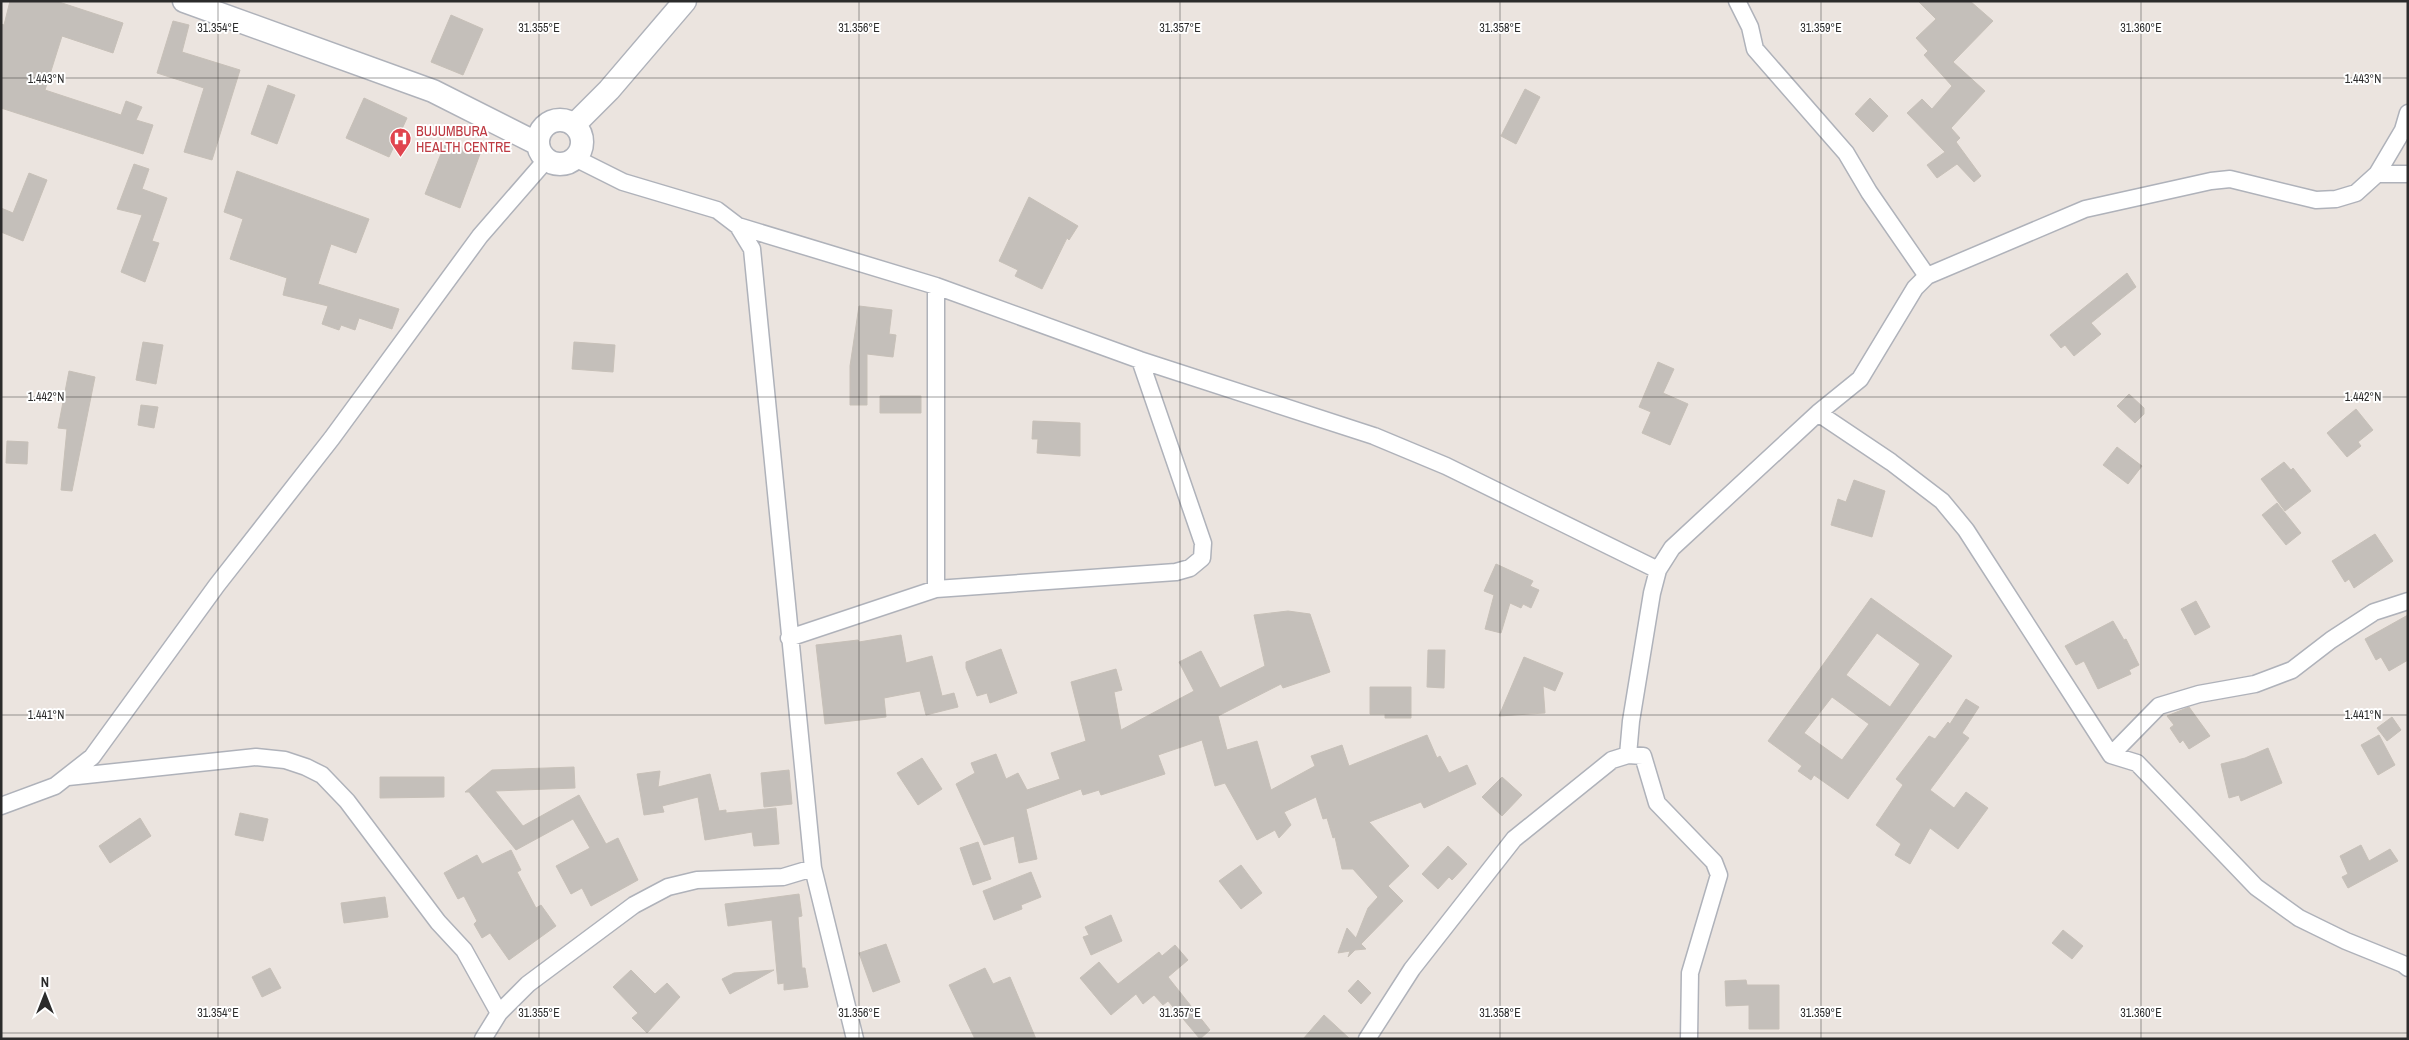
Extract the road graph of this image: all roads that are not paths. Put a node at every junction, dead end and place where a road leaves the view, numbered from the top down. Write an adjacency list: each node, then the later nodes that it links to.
1 (184, 1): 6 (street)
2 (684, 1): 5 (street)
3 (1737, 1): 11 (street)
4 (2408, 113): 8 (street)
5 (574, 125): 6 (street); 7 (street)
6 (543, 152): 7 (street); 21 (street)
7 (575, 158): 10 (street)
8 (2377, 174): 9 (street); 11 (street)
9 (2408, 174)
10 (738, 226): 12 (street); 18 (street)
11 (1927, 276): 14 (street)
12 (936, 286): 13 (street); 16 (street)
13 (1140, 360): 15 (street); 16 (street)
14 (1818, 413): 15 (street); 20 (street)
15 (1658, 570): 19 (street)
16 (936, 588): 18 (street)
17 (2408, 601): 20 (street)
18 (789, 638): 23 (street)
19 (1628, 755): 28 (street); 29 (street)
20 (2112, 755): 24 (street)
21 (68, 777): 22 (street); 25 (street)
22 (1, 806)
23 (813, 868): 25 (street); 27 (street)
24 (2408, 968)
25 (500, 1013): 26 (street)
26 (483, 1039)
27 (855, 1039)
28 (1367, 1039)
29 (1689, 1039)

